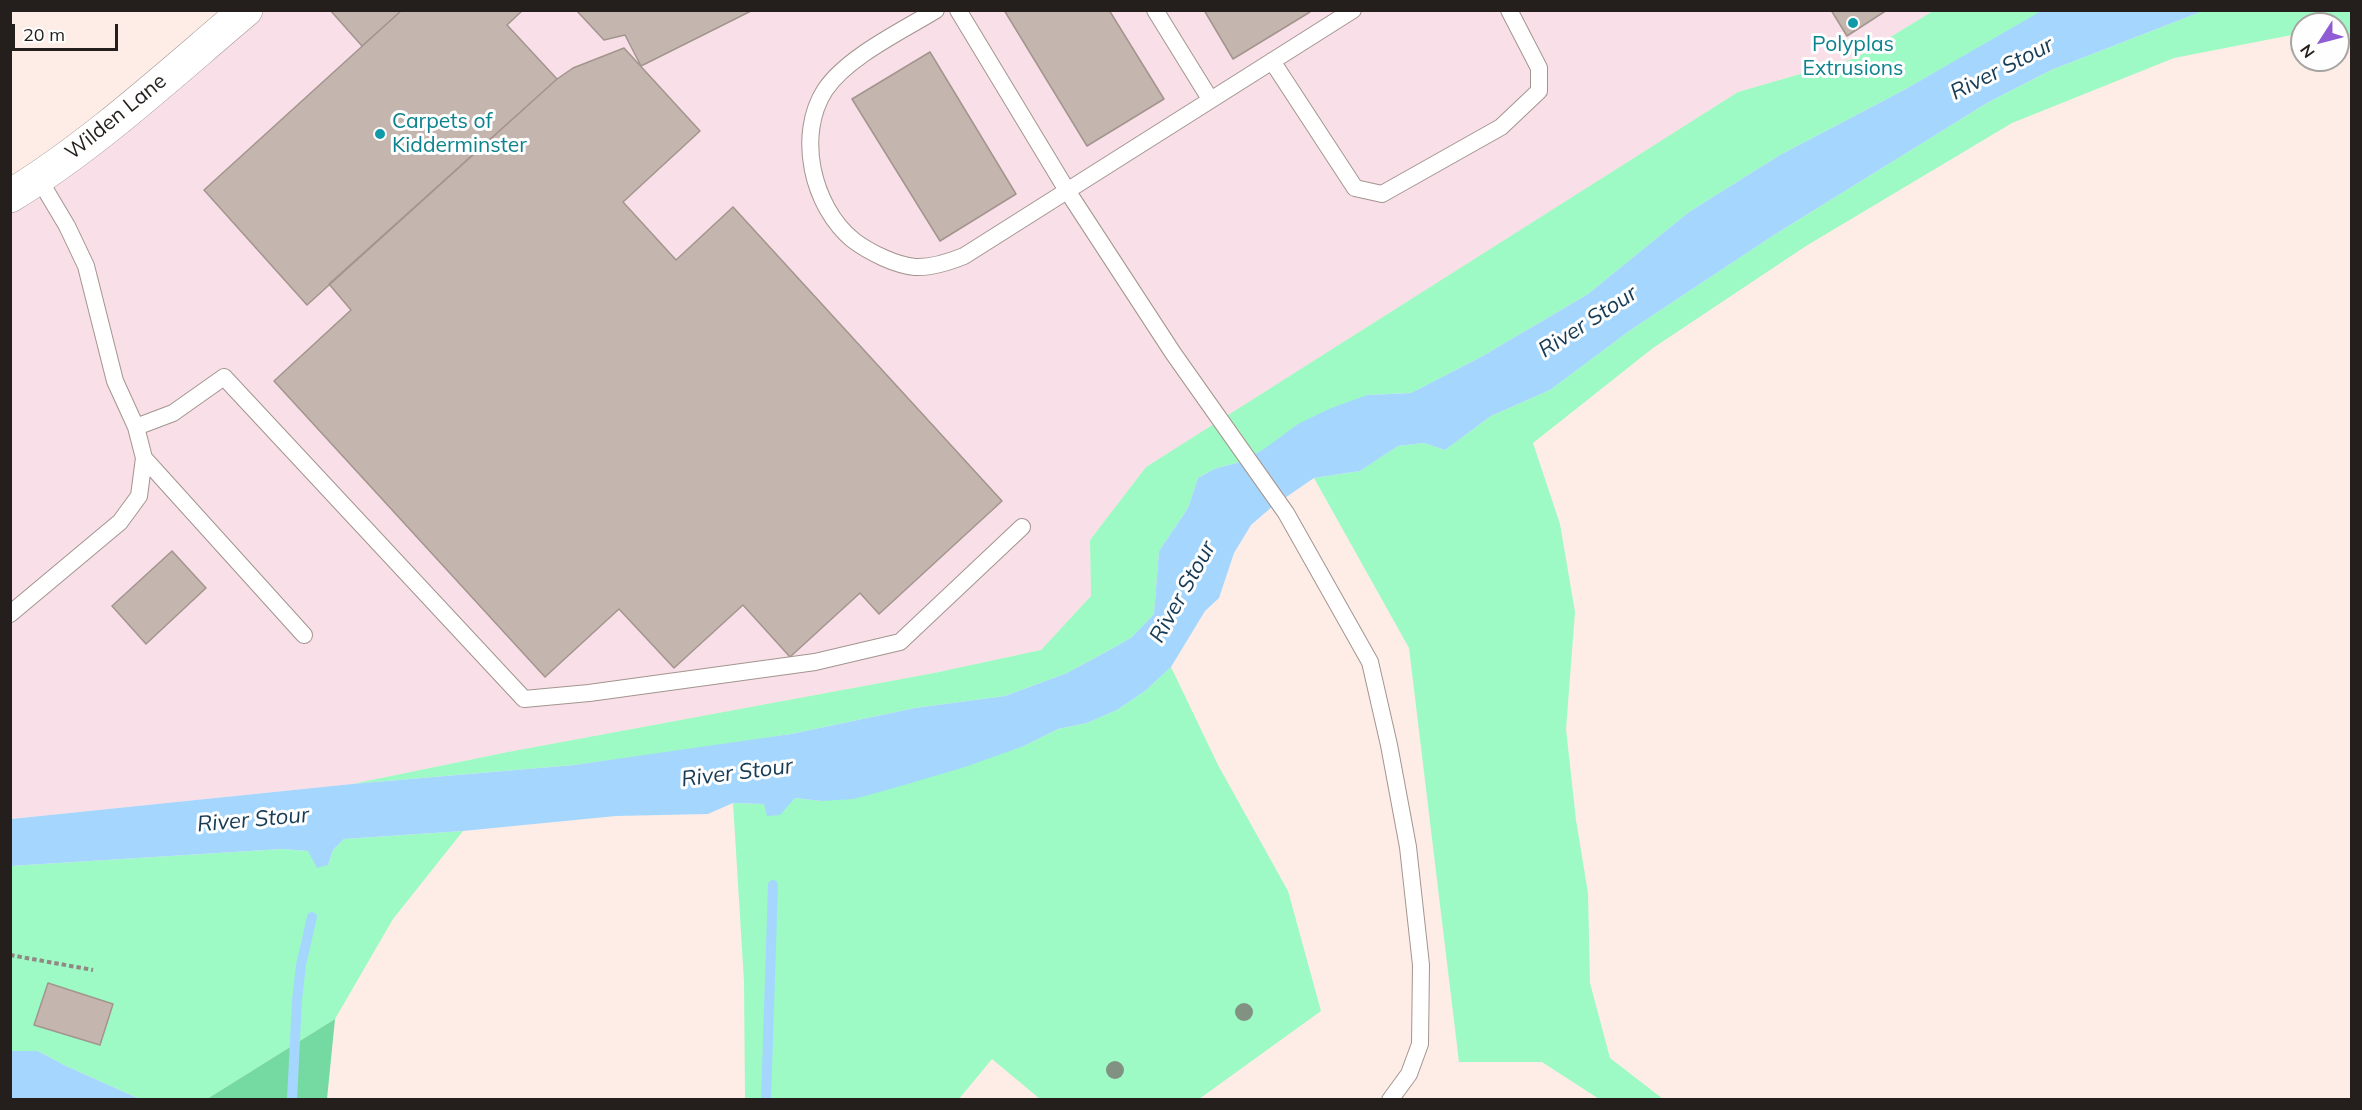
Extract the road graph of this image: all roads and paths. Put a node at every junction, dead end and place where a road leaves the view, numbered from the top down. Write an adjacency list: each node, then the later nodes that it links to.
1 (246, 10): 9 (street, Wilden Lane)
2 (936, 10): 10 (lane)
3 (958, 10): 10 (lane)
4 (1155, 10): 8 (lane)
5 (1353, 10): 7 (lane)
6 (1509, 10): 7 (lane)
7 (1272, 61): 8 (lane)
8 (1210, 99): 10 (lane)
9 (39, 179): 11 (street, Wilden Lane); 12 (lane)
10 (1068, 192): 19 (lane)
11 (10, 196)
12 (136, 427): 13 (lane); 14 (lane)
13 (144, 459): 15 (lane); 16 (lane)
14 (1022, 527)
15 (10, 614)
16 (304, 635)
17 (10, 955): 18 (path)
18 (93, 970)
19 (1390, 1100)

